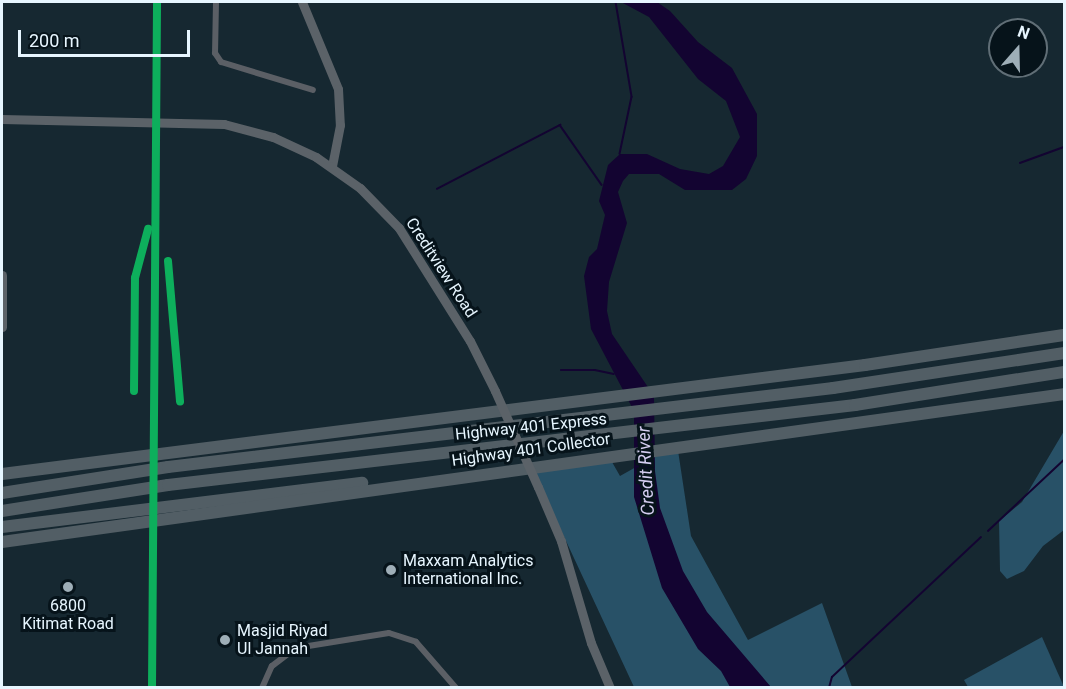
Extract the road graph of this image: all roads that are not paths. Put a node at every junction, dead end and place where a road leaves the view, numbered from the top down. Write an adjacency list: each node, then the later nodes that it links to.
1 (216, 2): 3 (street)
2 (302, 2): 5 (main road)
3 (313, 90)
4 (2, 119): 5 (main road, Creditview Road)
5 (332, 166): 20 (main road, Creditview Road, bridge)
6 (2, 275): 7 (main road)
7 (2, 327)
8 (1065, 335): 13 (highway)
9 (1065, 353): 14 (highway, Highway 401 Express)
10 (1065, 372): 15 (highway, Highway 401 Express)
11 (1065, 392): 12 (highway, Highway 401 Collector)
12 (501, 469): 16 (highway); 17 (highway, Highway 401 Collector)
13 (2, 474)
14 (2, 493)
15 (2, 511)
16 (2, 526)
17 (2, 542)
18 (262, 687): 19 (street)
19 (456, 687)
20 (610, 687)

